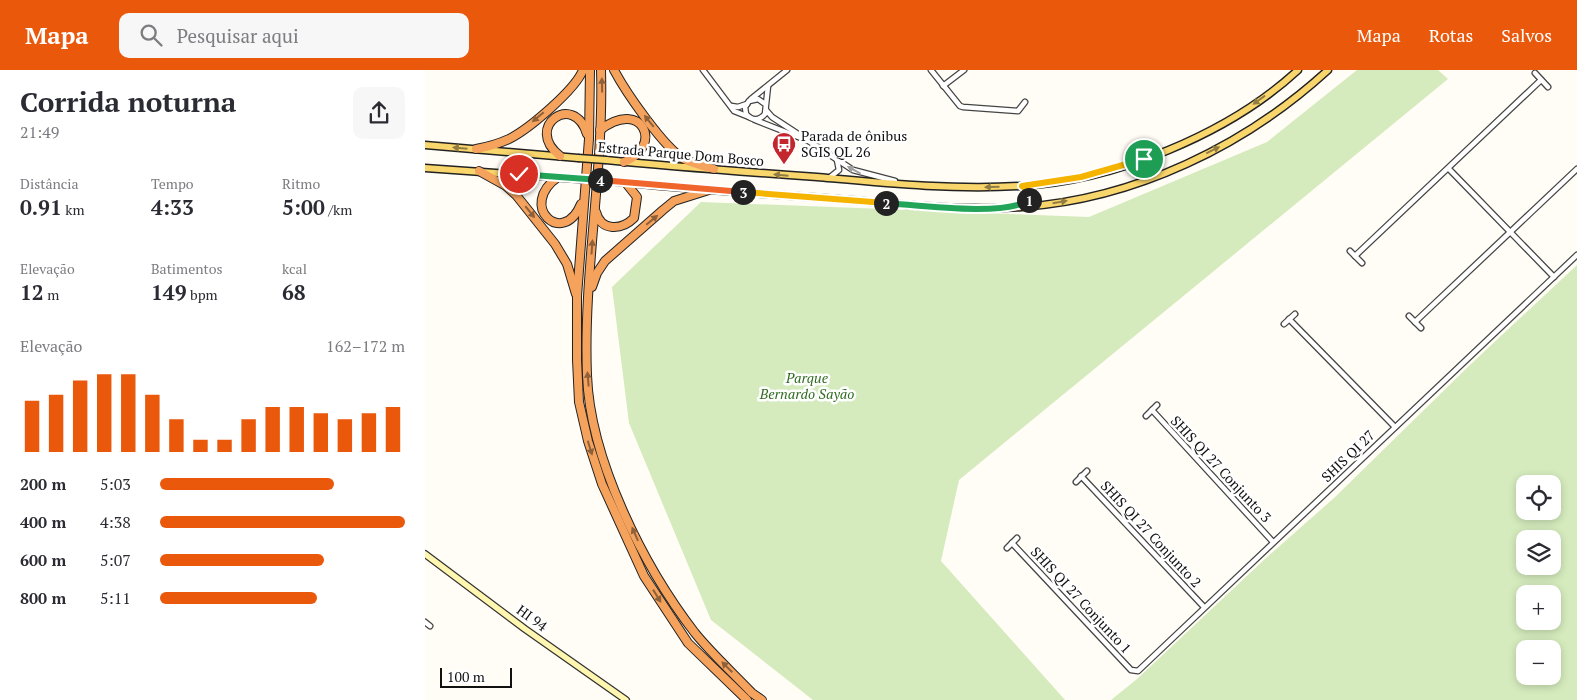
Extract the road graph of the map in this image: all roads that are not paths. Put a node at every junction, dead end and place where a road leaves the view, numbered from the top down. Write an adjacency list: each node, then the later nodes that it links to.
1 (583, 70): 25 (highway, one-way to 25)
2 (590, 70): 22 (highway)
3 (601, 70): 21 (highway, one-way to 3)
4 (614, 70): 30 (highway, one-way to 4)
5 (787, 70): 13 (street)
6 (931, 70): 14 (street)
7 (965, 70): 14 (street)
8 (1298, 70): 38 (main road, Estrada Parque Dom Bosco, one-way to 38)
9 (1328, 70): 42 (main road, one-way to 9)
10 (705, 71): 18 (street)
11 (1535, 73): 12 (street)
12 (1541, 80): 15 (street); 31 (street)
13 (768, 86): 16 (street); 19 (street)
14 (943, 86): 17 (street)
15 (1548, 87)
16 (748, 102): 18 (street); 19 (street); 20 (street)
17 (1025, 102)
18 (731, 106): 20 (street)
19 (766, 107): 20 (street); 23 (street)
20 (751, 118): 23 (street)
21 (601, 130): 28 (highway); 41 (highway)
22 (589, 139): 26 (highway); 40 (highway)
23 (812, 141): 27 (street)
24 (425, 145): 25 (main road, Estrada Parque Dom Bosco, one-way to 24)
25 (476, 149): 26 (main road, Estrada Parque Dom Bosco)
26 (560, 156): 28 (main road, Estrada Parque Dom Bosco, bridge)
27 (835, 156): 35 (street); 37 (street, one-way to 27)
28 (624, 162): 30 (main road, Estrada Parque Dom Bosco)
29 (425, 168): 33 (main road)
30 (714, 169): 35 (main road, Estrada Parque Dom Bosco, one-way to 30)
31 (1449, 169): 43 (street); 46 (street)
32 (1577, 169): 43 (street)
33 (479, 171): 34 (main road); 49 (highway, one-way to 49)
34 (558, 177): 36 (main road, bridge); 40 (highway)
35 (829, 178): 37 (main road, Estrada Parque Dom Bosco)
36 (626, 183): 39 (main road); 41 (highway)
37 (911, 184): 38 (main road, Estrada Parque Dom Bosco, one-way to 37)
38 (1022, 186): 42 (main road)
39 (709, 190): 42 (main road); 50 (highway, one-way to 39)
40 (584, 198): 49 (highway)
41 (595, 202): 50 (highway, one-way to 41)
42 (1001, 208)
43 (1510, 231): 48 (street); 54 (street)
44 (1350, 250): 46 (street)
45 (1577, 255): 48 (street, SHIS QI 27)
46 (1355, 256): 47 (street)
47 (1362, 263)
48 (1554, 277): 60 (street, SHIS QI 27)
49 (577, 296): 74 (highway, one-way to 74)
50 (588, 296): 75 (highway, one-way to 50)
51 (1295, 314): 53 (street)
52 (1409, 316): 54 (street)
53 (1289, 319): 55 (street); 60 (street)
54 (1415, 322): 56 (street)
55 (1284, 324)
56 (1421, 328)
57 (1157, 405): 58 (street)
58 (1152, 410): 59 (street); 65 (street, SHIS QI 27 Conjunto 3)
59 (1146, 416)
60 (1395, 427): 65 (street, SHIS QI 27)
61 (1087, 471): 62 (street)
62 (1081, 476): 63 (street); 69 (street, SHIS QI 27 Conjunto 2)
63 (1076, 482)
64 (1017, 538): 66 (street)
65 (1273, 542): 69 (street, SHIS QI 27)
66 (1012, 543): 67 (street); 72 (street, SHIS QI 27 Conjunto 1)
67 (1007, 548)
68 (425, 554): 73 (street, HI 94)
69 (1204, 607): 72 (street, SHIS QI 27)
70 (425, 622): 71 (street)
71 (430, 626)
72 (1134, 672)
73 (626, 700)
74 (747, 700)
75 (762, 700)

